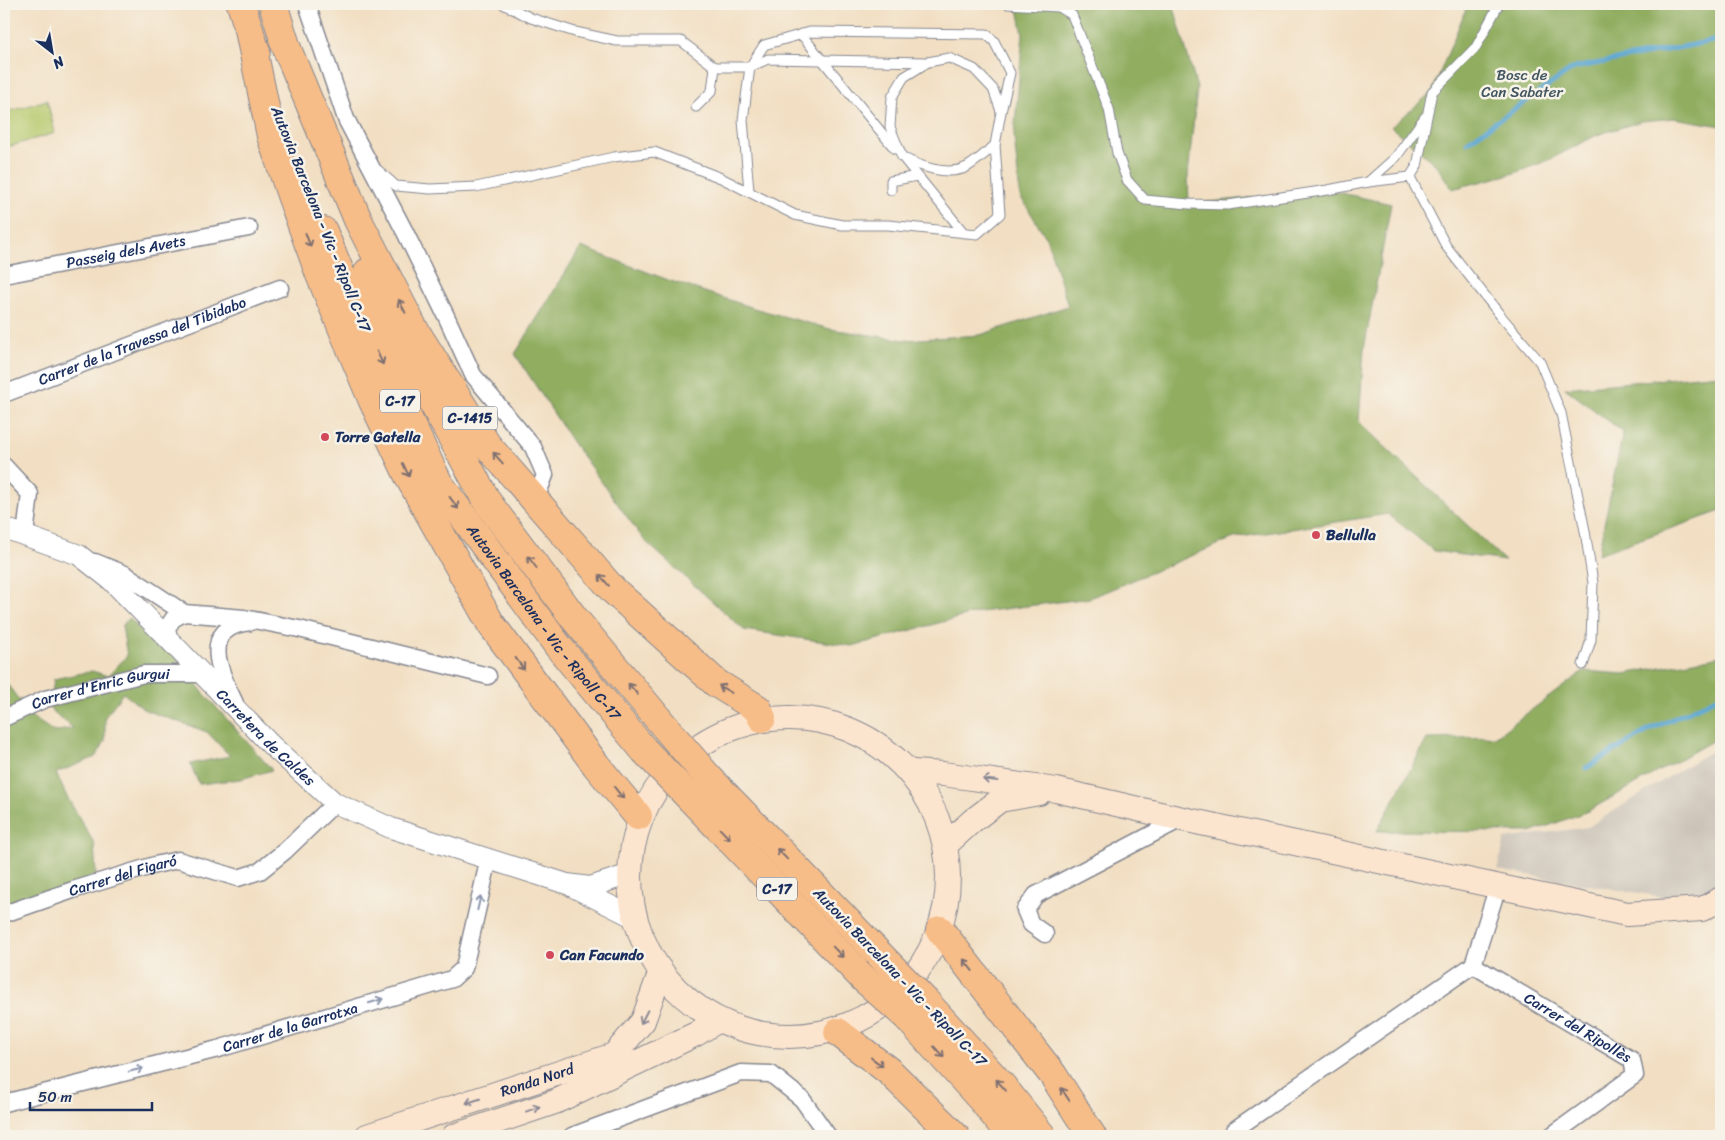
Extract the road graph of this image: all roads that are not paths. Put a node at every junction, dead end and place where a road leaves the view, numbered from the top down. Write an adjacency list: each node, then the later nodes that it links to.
1 (241, 4): 8 (highway, Autovia Barcelona - Vic - Ripoll C-17 / C-17)
2 (273, 4): 9 (highway, Autovia Barcelona - Vic - Ripoll C-17 / C-17)
3 (308, 4): 19 (street)
4 (503, 4): 12 (lane)
5 (1008, 4): 22 (lane)
6 (1499, 4): 16 (lane)
7 (801, 34): 10 (lane); 13 (lane); 15 (lane)
8 (250, 35): 47 (highway, one-way to 47); 61 (highway, Autovia Barcelona - Vic - Ripoll C-17 / C-17, one-way to 61, bridge)
9 (283, 39): 31 (highway, C-1415, one-way to 9); 61 (highway, Autovia Barcelona - Vic - Ripoll C-17 / C-17, one-way to 9, bridge)
10 (822, 60): 11 (lane); 13 (lane); 18 (lane)
11 (928, 62): 15 (lane); 18 (lane)
12 (715, 67): 13 (lane); 14 (lane)
13 (750, 67): 24 (lane)
14 (696, 107)
15 (1001, 112): 17 (lane)
16 (1427, 115): 21 (lane); 22 (lane)
17 (995, 145): 18 (lane); 26 (lane)
18 (902, 157): 20 (lane)
19 (370, 164): 24 (lane); 31 (street)
20 (917, 176): 23 (lane); 26 (lane)
21 (1410, 177): 22 (lane); 38 (lane)
22 (1368, 182)
23 (891, 190)
24 (749, 191): 26 (lane)
25 (249, 228): 27 (street, Passeig dels Avets)
26 (964, 232)
27 (4, 275)
28 (280, 288): 29 (street, Carrer de la Travessa del Tibidabo)
29 (4, 394)
30 (4, 466): 33 (street)
31 (535, 501): 43 (highway, C-1415, one-way to 31)
32 (4, 528): 33 (street, Carretera de Caldes)
33 (25, 535): 34 (street, Carretera de Caldes)
34 (79, 555): 35 (street); 37 (street, Carretera de Caldes)
35 (184, 613): 36 (street); 37 (street)
36 (261, 621): 40 (street); 41 (street)
37 (169, 640): 39 (street, Carretera de Caldes)
38 (1583, 665)
39 (202, 674): 41 (street, Carretera de Caldes); 42 (street, Carrer d'Enric Gurgui)
40 (488, 676)
41 (240, 713): 46 (street, Carretera de Caldes)
42 (4, 718)
43 (762, 718): 44 (main road); 47 (main road)
44 (913, 772): 45 (main road, one-way to 44); 49 (main road)
45 (1056, 790): 48 (main road); 49 (main road)
46 (336, 803): 50 (street, Carretera de Caldes); 55 (street, Carrer del Figaró)
47 (638, 816): 51 (main road)
48 (1181, 819): 53 (main road); 58 (street)
49 (949, 842): 57 (main road)
50 (489, 858): 52 (street, Carretera de Caldes); 64 (street, Carrer de la Garrotxa, one-way to 50)
51 (627, 875): 52 (street); 56 (main road)
52 (567, 884): 56 (street)
53 (1498, 886): 54 (main road); 59 (street)
54 (1721, 899)
55 (4, 914)
56 (634, 918): 60 (main road)
57 (940, 930): 63 (main road); 72 (highway, one-way to 57)
58 (1045, 934)
59 (1473, 965): 73 (street); 74 (street, Carrer del Ripollès)
60 (661, 971): 62 (main road); 65 (main road, Ronda Nord, one-way to 65)
61 (916, 1009): 70 (highway, Autovia Barcelona - Vic - Ripoll C-17 / C-17, one-way to 70); 71 (highway, Autovia Barcelona - Vic - Ripoll C-17 / C-17, one-way to 61)
62 (717, 1021): 63 (main road); 66 (main road, Ronda Nord, one-way to 62)
63 (838, 1032): 69 (highway, one-way to 69)
64 (4, 1103)
65 (367, 1136)
66 (454, 1136)
67 (572, 1136): 68 (street)
68 (828, 1136)
69 (955, 1136)
70 (1011, 1136)
71 (1042, 1136)
72 (1092, 1136)
73 (1232, 1136)
74 (1551, 1136)

